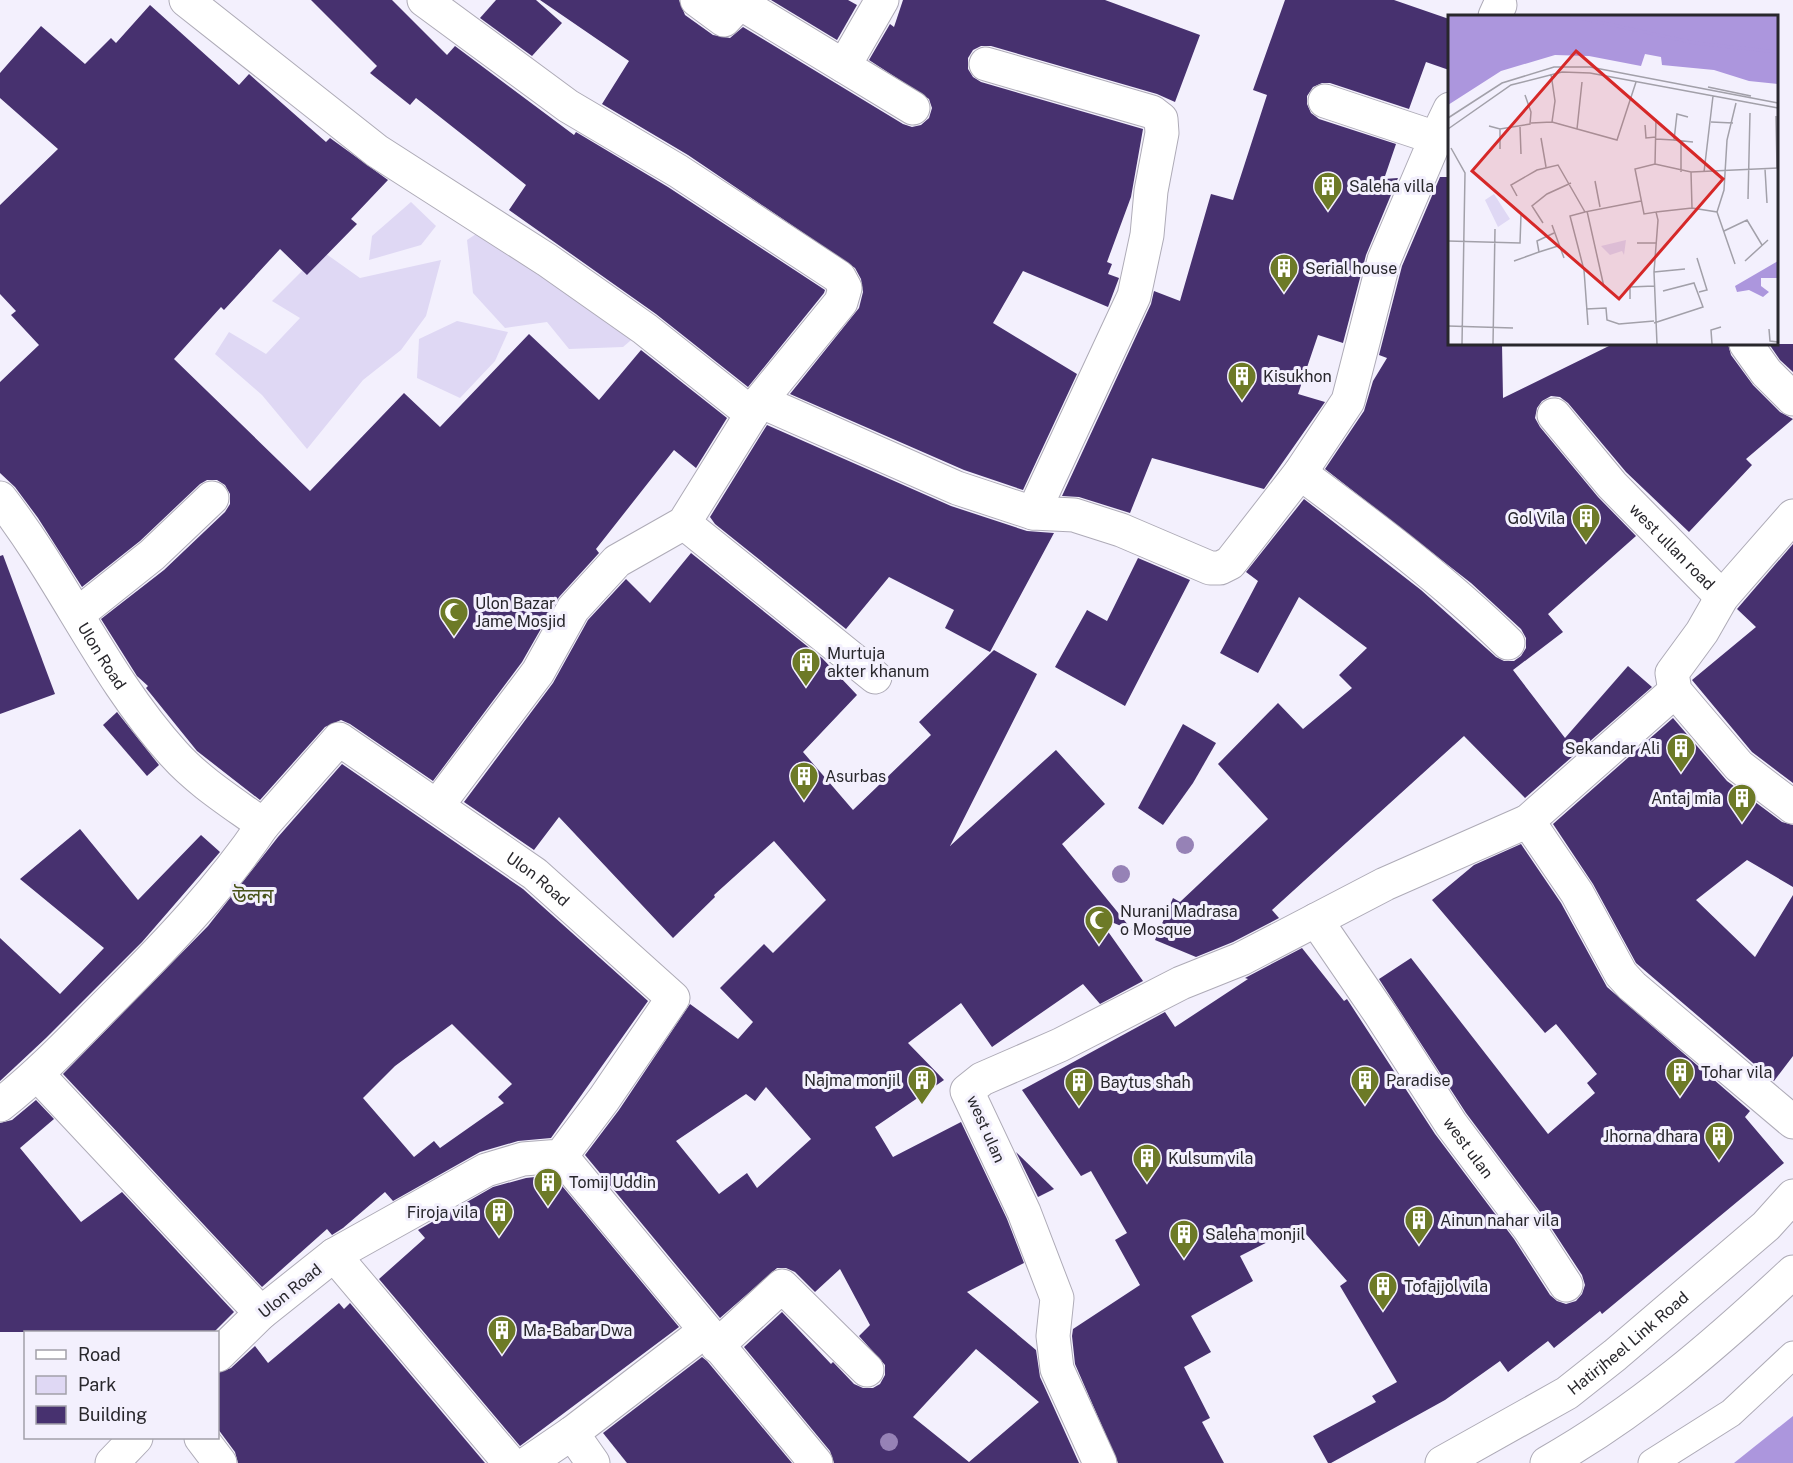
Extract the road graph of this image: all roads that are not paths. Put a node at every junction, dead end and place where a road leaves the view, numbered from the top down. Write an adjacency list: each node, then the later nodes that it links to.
1 (186, 0): 13 (street)
2 (424, 0): 13 (street)
3 (697, 0): 5 (street)
4 (882, 0): 7 (street)
5 (741, 2): 7 (street)
6 (986, 64): 18 (street)
7 (844, 66): 9 (street)
8 (1325, 101): 10 (street)
9 (913, 108)
10 (1443, 124): 15 (street)
11 (1747, 345): 12 (street)
12 (1793, 399)
13 (756, 408): 18 (street); 20 (street)
14 (1554, 415): 21 (street, west ullan road)
15 (1300, 473): 18 (street); 23 (street)
16 (0, 498): 22 (street, Ulon Road)
17 (212, 498): 22 (street)
18 (1033, 513)
19 (1793, 516): 21 (street, west ullan road)
20 (684, 523): 24 (street); 26 (street)
21 (1722, 597): 25 (street, west ullan road)
22 (78, 614): 29 (street, Ulon Road)
23 (1508, 643)
24 (875, 677)
25 (1673, 682): 27 (street); 28 (street, west ullan road)
26 (437, 807): 29 (street, Ulon Road); 34 (street, Ulon Road)
27 (1793, 807)
28 (1528, 821): 30 (street, west ulan); 33 (street)
29 (262, 825): 31 (street)
30 (1316, 920): 38 (street, west ulan); 53 (street, west ulan)
31 (38, 1075): 32 (street); 39 (street)
32 (0, 1105)
33 (1793, 1122)
34 (561, 1156): 36 (street, Ulon Road); 40 (street)
35 (1793, 1196): 54 (street, Hatirjheel Link Road)
36 (334, 1255): 39 (street, Ulon Road); 49 (street)
37 (1793, 1272): 55 (street)
38 (1566, 1285)
39 (261, 1313): 41 (street, Ulon Road)
40 (711, 1339): 43 (street); 44 (street); 52 (street)
41 (219, 1354)
42 (1793, 1355): 56 (street)
43 (867, 1370)
44 (572, 1433): 50 (street); 51 (street)
45 (134, 1439): 47 (street)
46 (202, 1439): 48 (street)
47 (112, 1463)
48 (220, 1463)
49 (510, 1463)
50 (528, 1463)
51 (593, 1463)
52 (816, 1463)
53 (1100, 1463)
54 (1442, 1463)
55 (1547, 1463)
56 (1652, 1463)

